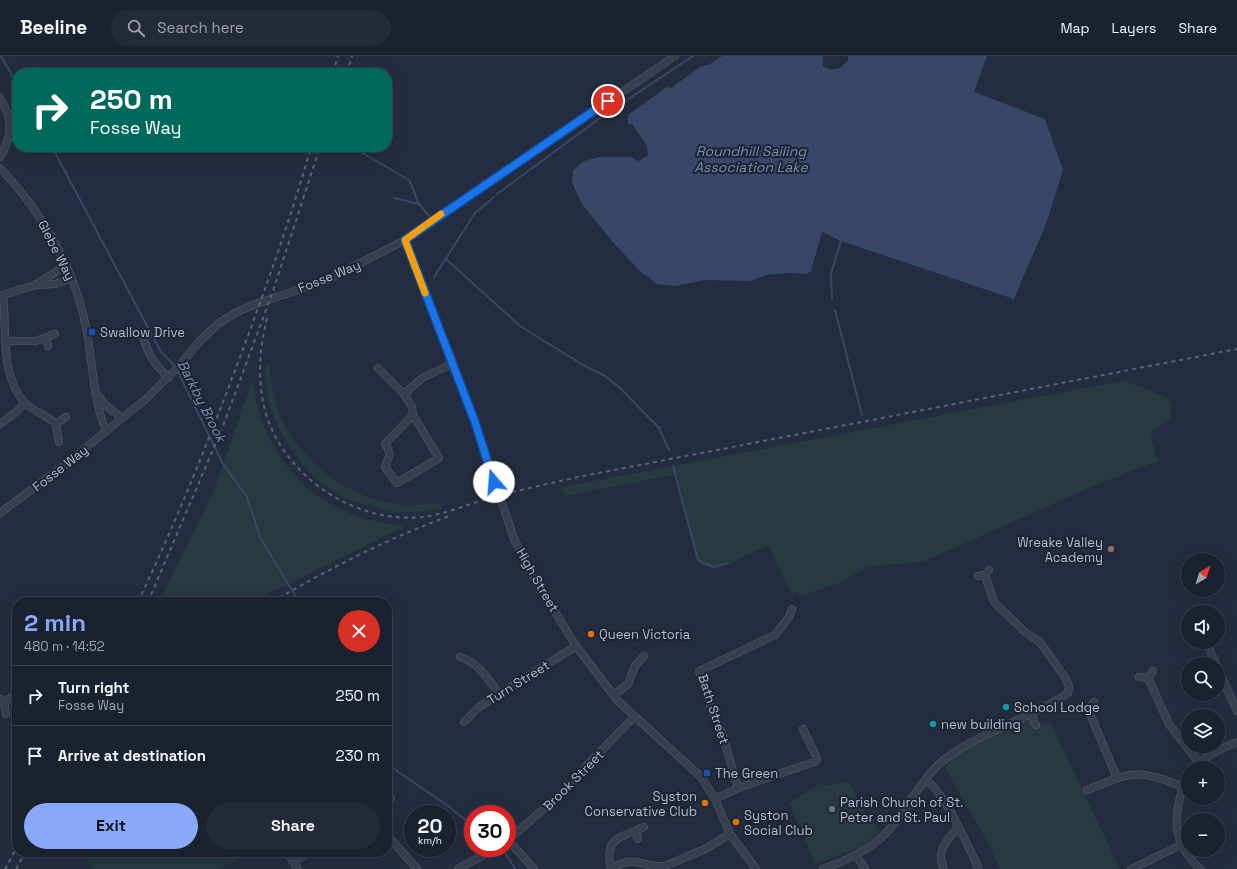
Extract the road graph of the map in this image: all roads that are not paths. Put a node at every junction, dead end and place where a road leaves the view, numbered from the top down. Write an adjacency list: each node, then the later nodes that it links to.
1 (675, 56): 5 (street, Fosse Way)
2 (0, 98): 3 (street)
3 (0, 157)
4 (0, 168): 6 (street, Glebe Way)
5 (405, 240): 15 (street, High Street); 17 (street, Fosse Way)
6 (67, 265): 7 (street, Glebe Way); 8 (street)
7 (72, 278): 8 (street); 18 (street, Glebe Way)
8 (35, 285): 9 (street)
9 (1, 296): 13 (street)
10 (142, 332): 17 (street)
11 (56, 334): 12 (street)
12 (46, 338): 13 (street); 14 (street)
13 (5, 341): 20 (street)
14 (48, 346)
15 (452, 364): 19 (street); 31 (street, High Street)
16 (378, 368): 19 (street)
17 (170, 375): 23 (street, Fosse Way)
18 (96, 393): 23 (street); 26 (street, Glebe Way)
19 (404, 394): 21 (street)
20 (25, 403): 24 (street); 25 (street)
21 (413, 415): 21 (street)
22 (66, 417): 25 (street)
23 (122, 418): 26 (street, Fosse Way)
24 (0, 424)
25 (56, 424): 27 (street)
26 (106, 431): 28 (street, Fosse Way)
27 (59, 442)
28 (0, 513)
29 (984, 574): 47 (street)
30 (792, 609): 58 (street, Bath Street)
31 (576, 646): 38 (street, Turn Street); 39 (street, High Street)
32 (644, 656): 39 (street)
33 (460, 657): 38 (street)
34 (1153, 672): 36 (street)
35 (1139, 677): 36 (street)
36 (1148, 678): 53 (street)
37 (1225, 684): 45 (street)
38 (499, 694): 49 (street, Turn Street)
39 (614, 695): 48 (street, High Street)
40 (12, 697): 41 (street)
41 (2, 701): 46 (street)
42 (1094, 702): 44 (street)
43 (1079, 709): 44 (street)
44 (1088, 709): 55 (street)
45 (1237, 710)
46 (6, 714)
47 (1031, 714): 50 (street); 56 (street)
48 (634, 717): 61 (street, High Street); 65 (street, Brook Street)
49 (464, 722)
50 (1036, 724)
51 (803, 729): 58 (street)
52 (1237, 742): 54 (street)
53 (1194, 761)
54 (1204, 761)
55 (1117, 778): 57 (street); 59 (street)
56 (926, 780): 63 (street); 71 (street)
57 (1181, 786)
58 (738, 788): 61 (street)
59 (1087, 790)
60 (1181, 797): 69 (street)
61 (715, 799): 66 (street, High Street)
62 (644, 827): 64 (street)
63 (958, 827): 85 (street); 86 (street)
64 (635, 831): 67 (street); 81 (street)
65 (516, 833)
66 (730, 834): 81 (street); 82 (street, High Street)
67 (638, 839)
68 (392, 841): 78 (street)
69 (1180, 844): 76 (street); 88 (street)
70 (516, 849): 80 (street)
71 (856, 855): 83 (street); 84 (street)
72 (290, 857): 75 (street)
73 (302, 857): 75 (street)
74 (480, 857): 79 (street)
75 (294, 862): 77 (street)
76 (1140, 867): 87 (street)
77 (298, 869)
78 (416, 869)
79 (458, 869)
80 (534, 869)
81 (611, 869)
82 (756, 869)
83 (825, 869)
84 (865, 869)
85 (944, 869)
86 (979, 869)
87 (1131, 869)
88 (1200, 869)

